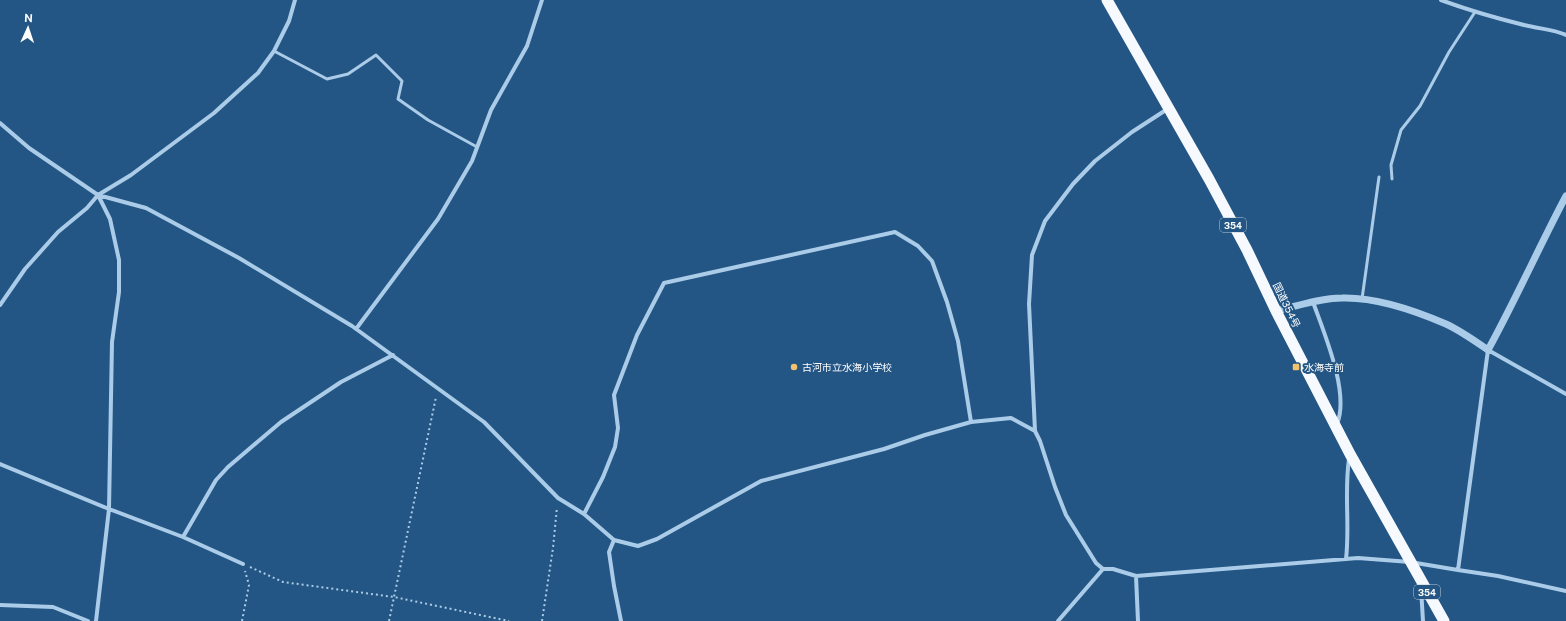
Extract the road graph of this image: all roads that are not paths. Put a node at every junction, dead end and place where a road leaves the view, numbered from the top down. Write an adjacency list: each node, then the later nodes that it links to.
1 (295, 0): 7 (street)
2 (542, 0): 10 (street)
3 (1107, 0): 8 (highway, 国道354号 / 354)
4 (1441, 0): 5 (street)
5 (1475, 12): 6 (street); 12 (lane)
6 (1566, 36)
7 (274, 51): 10 (lane); 13 (street)
8 (1169, 108): 18 (highway, 国道354号 / 354); 25 (street)
9 (0, 123): 13 (street)
10 (477, 147): 19 (street)
11 (1379, 177): 15 (lane)
12 (1392, 179)
13 (98, 195): 17 (street); 19 (street); 28 (street)
14 (1566, 196): 20 (street)
15 (1362, 299): 16 (street); 20 (street)
16 (1313, 302): 18 (street); 24 (street)
17 (0, 305)
18 (1276, 311): 24 (highway, 国道354号 / 354)
19 (356, 329): 21 (street)
20 (1488, 350): 22 (street); 36 (street)
21 (393, 355): 29 (street); 30 (street)
22 (1566, 394)
23 (971, 422): 25 (street); 29 (street); 31 (street)
24 (1336, 427): 26 (highway, 国道354号 / 354)
25 (1035, 431): 35 (street)
26 (1350, 454): 32 (street); 33 (highway, 国道354号 / 354)
27 (0, 464): 28 (street)
28 (109, 510): 30 (street); 42 (street)
29 (584, 514): 31 (street)
30 (183, 537): 34 (street)
31 (614, 540): 43 (street)
32 (1346, 559): 33 (street); 37 (street)
33 (1410, 562): 36 (street); 38 (highway, 国道354号 / 354)
34 (243, 564)
35 (1103, 568): 37 (street); 44 (street)
36 (1458, 570): 39 (street)
37 (1136, 576): 45 (street)
38 (1420, 580): 46 (street); 47 (highway, 国道354号 / 354)
39 (1566, 591)
40 (0, 605): 41 (street)
41 (88, 621)
42 (96, 621)
43 (621, 621)
44 (1058, 621)
45 (1138, 621)
46 (1423, 621)
47 (1444, 621)

